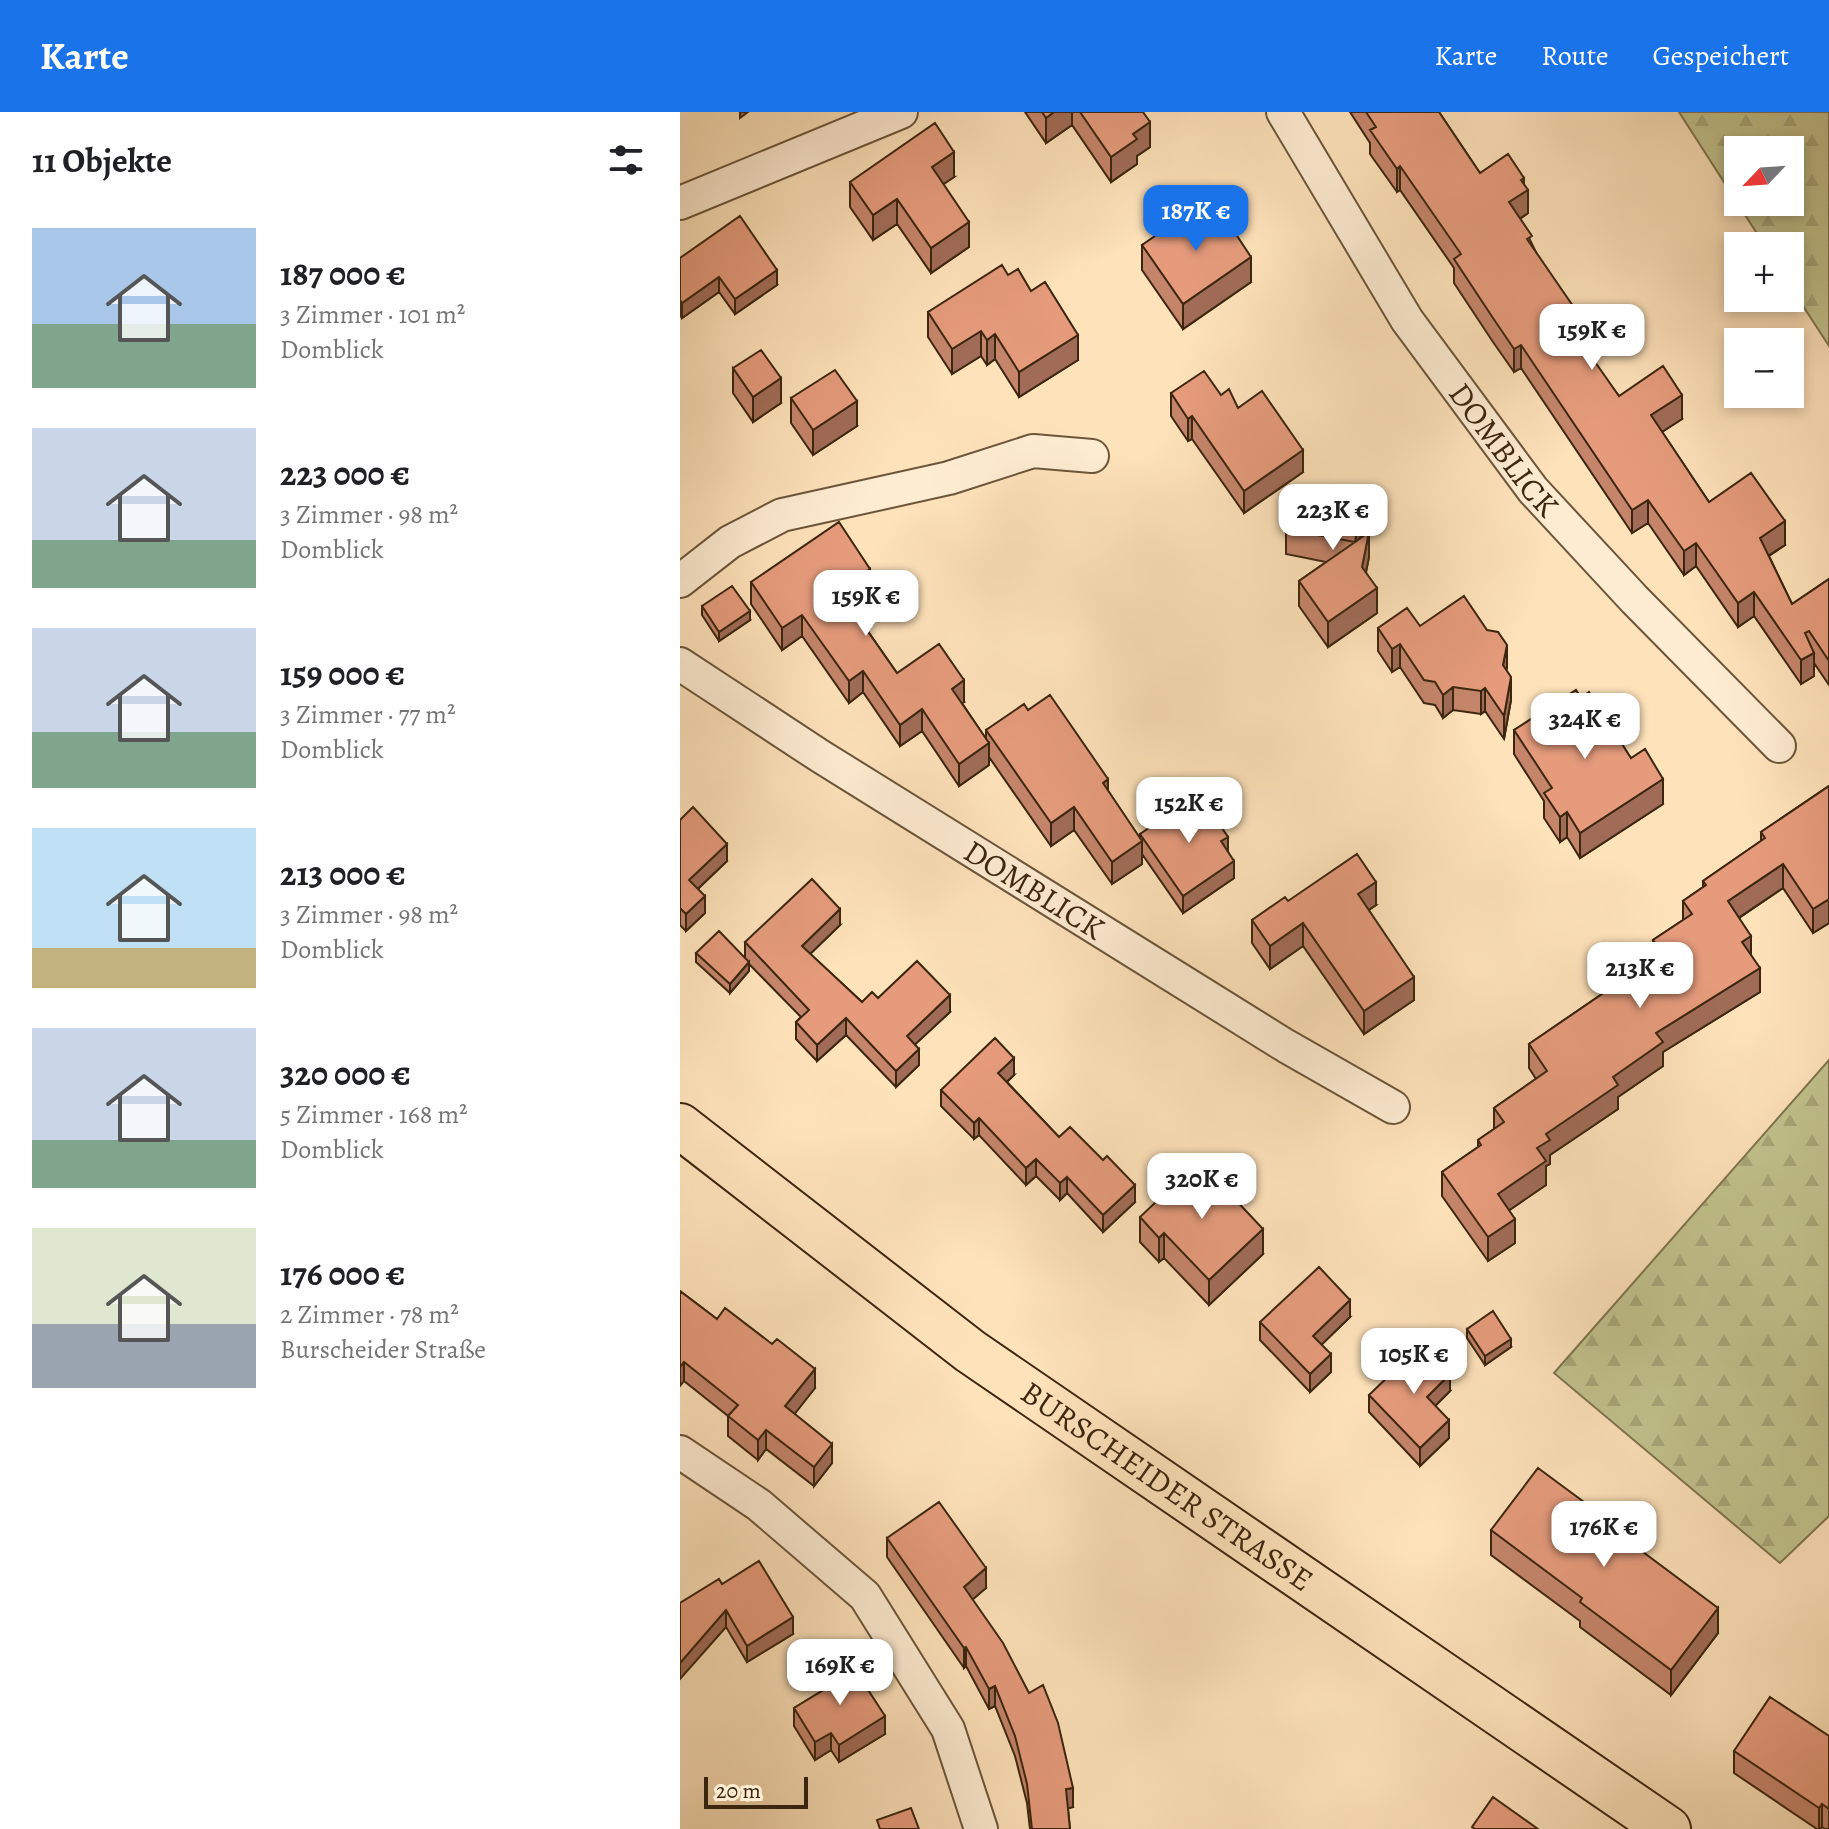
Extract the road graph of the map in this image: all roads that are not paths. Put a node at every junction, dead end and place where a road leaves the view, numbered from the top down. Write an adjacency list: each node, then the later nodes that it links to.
1 (901, 112): 3 (street)
2 (1283, 112): 7 (street, DOMBLICK)
3 (680, 203)
4 (1092, 456): 5 (street)
5 (680, 581)
6 (680, 664): 8 (street, DOMBLICK)
7 (1779, 746)
8 (1393, 1107)
9 (680, 1126): 12 (main road, BURSCHEIDER STRASSE)
10 (680, 1452): 11 (street)
11 (981, 1829)
12 (1668, 1829)

